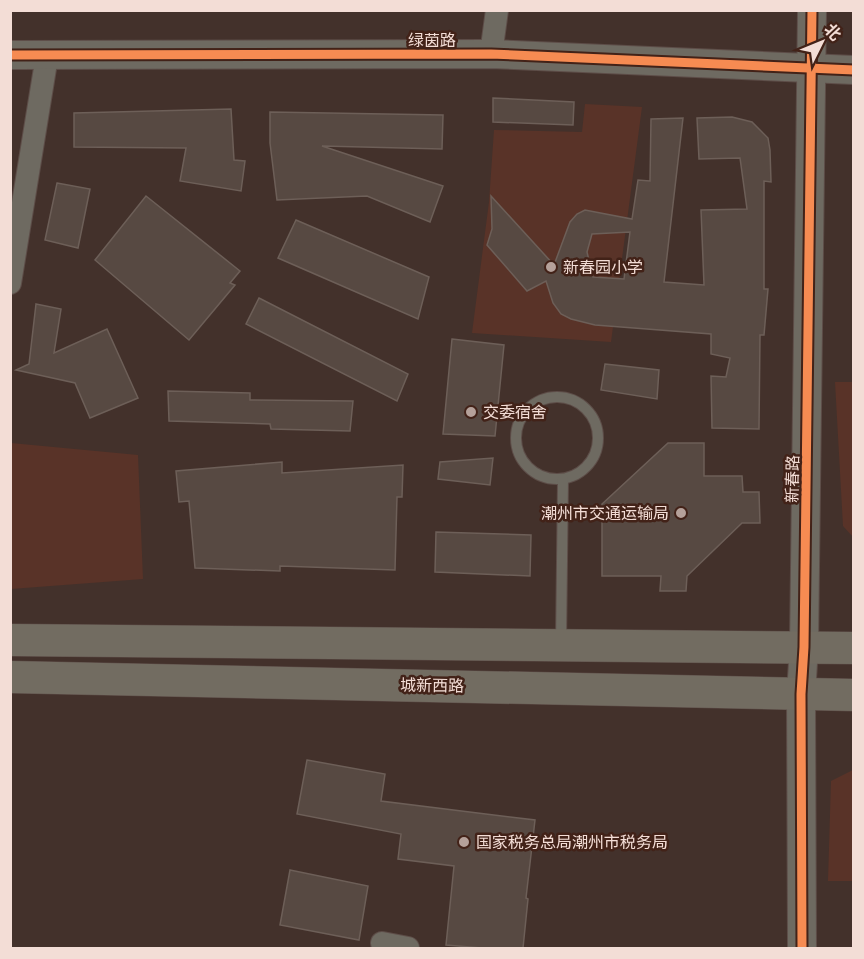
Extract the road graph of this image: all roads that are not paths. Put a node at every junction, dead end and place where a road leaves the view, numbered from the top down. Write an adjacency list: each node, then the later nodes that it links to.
1 (497, 10): 3 (street)
2 (812, 10): 6 (street, 新春路)
3 (491, 54): 5 (street, 绿茵路); 6 (street, 绿茵路)
4 (10, 55): 5 (street, 绿茵路)
5 (47, 56): 8 (street)
6 (812, 69): 7 (street, 绿茵路); 12 (street, 新春路)
7 (854, 70)
8 (10, 283)
9 (562, 479): 9 (lane); 11 (lane)
10 (10, 640): 11 (main road)
11 (561, 645): 12 (main road)
12 (804, 647): 13 (main road); 15 (street, 新春路)
13 (854, 648)
14 (10, 677): 15 (main road, 城新西路)
15 (801, 694): 16 (main road, 城新西路); 19 (street, 新春路)
16 (854, 695)
17 (382, 943): 18 (street)
18 (408, 948)
19 (802, 948)

